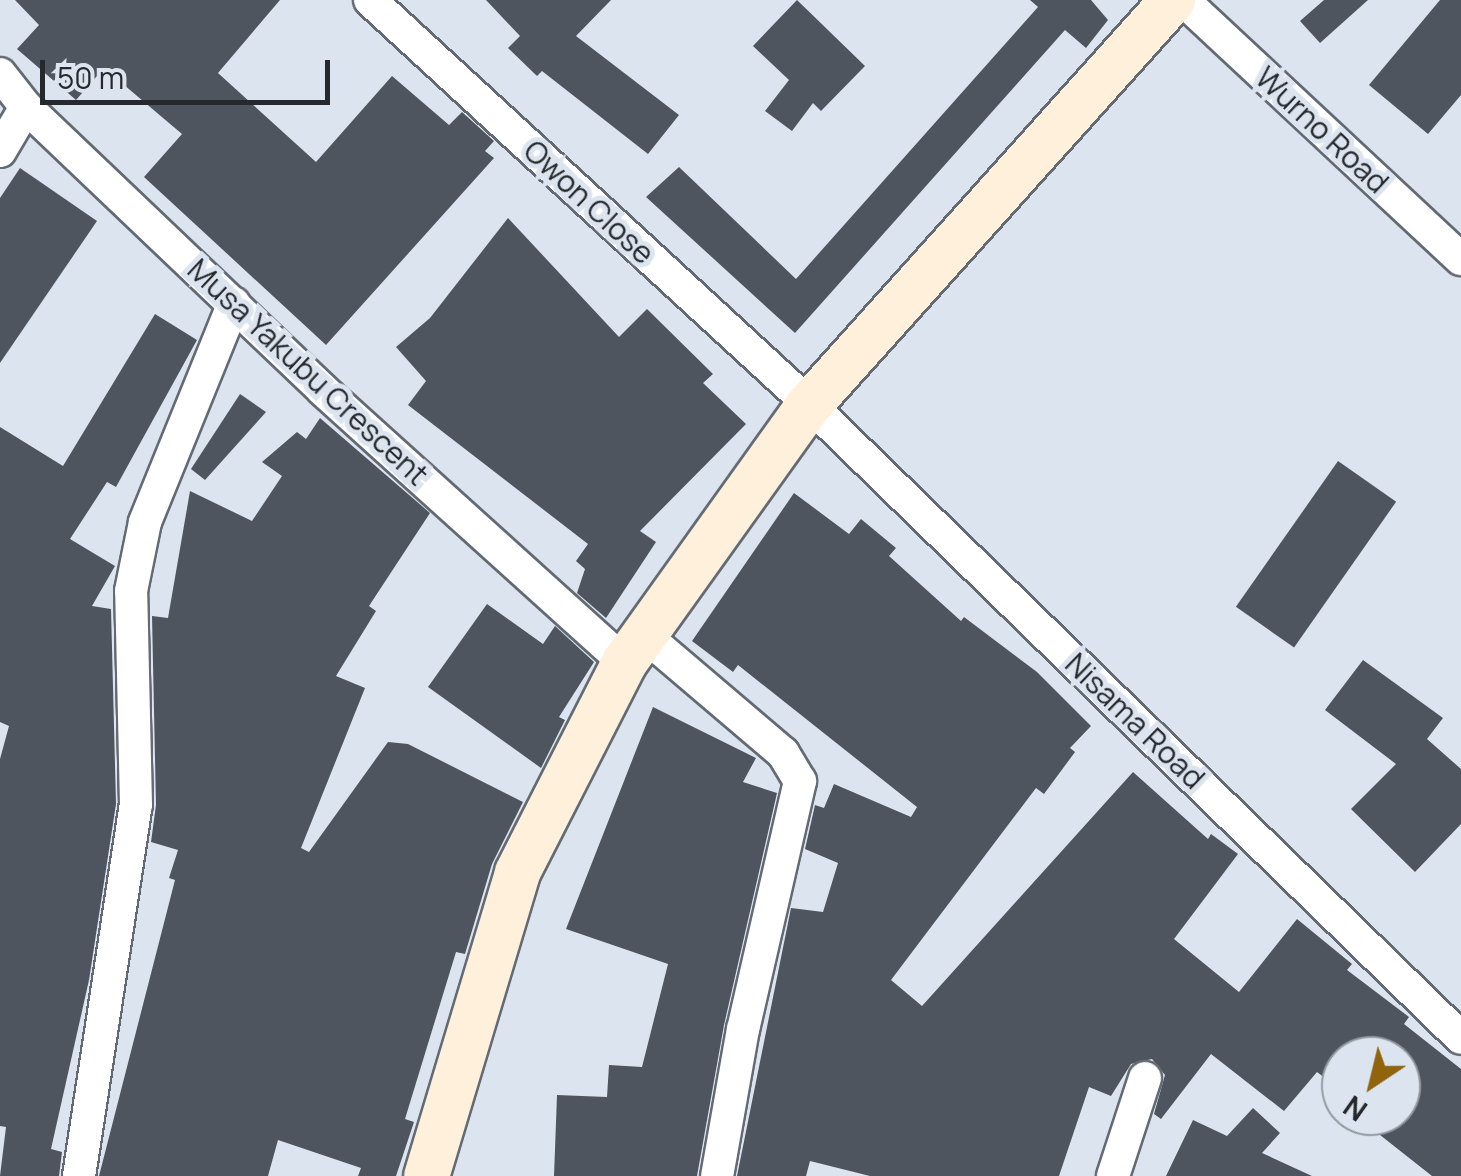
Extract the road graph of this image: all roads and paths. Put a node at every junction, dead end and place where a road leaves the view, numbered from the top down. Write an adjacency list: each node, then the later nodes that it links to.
1 (370, 0): 9 (street, Owon Close)
2 (1172, 0): 9 (street)
3 (1183, 0): 7 (street, Wurno Road)
4 (0, 74): 5 (street, Musa Yakubu Crescent)
5 (26, 107): 6 (street); 8 (street, Musa Yakubu Crescent)
6 (0, 152)
7 (1461, 260)
8 (234, 303): 10 (street, Musa Yakubu Crescent); 13 (street)
9 (809, 404): 10 (street); 11 (street, Nisama Road)
10 (634, 648): 14 (street); 15 (street, Musa Yakubu Crescent)
11 (1461, 1038)
12 (1145, 1078): 16 (street)
13 (79, 1176)
14 (426, 1176)
15 (717, 1176)
16 (1113, 1176)

